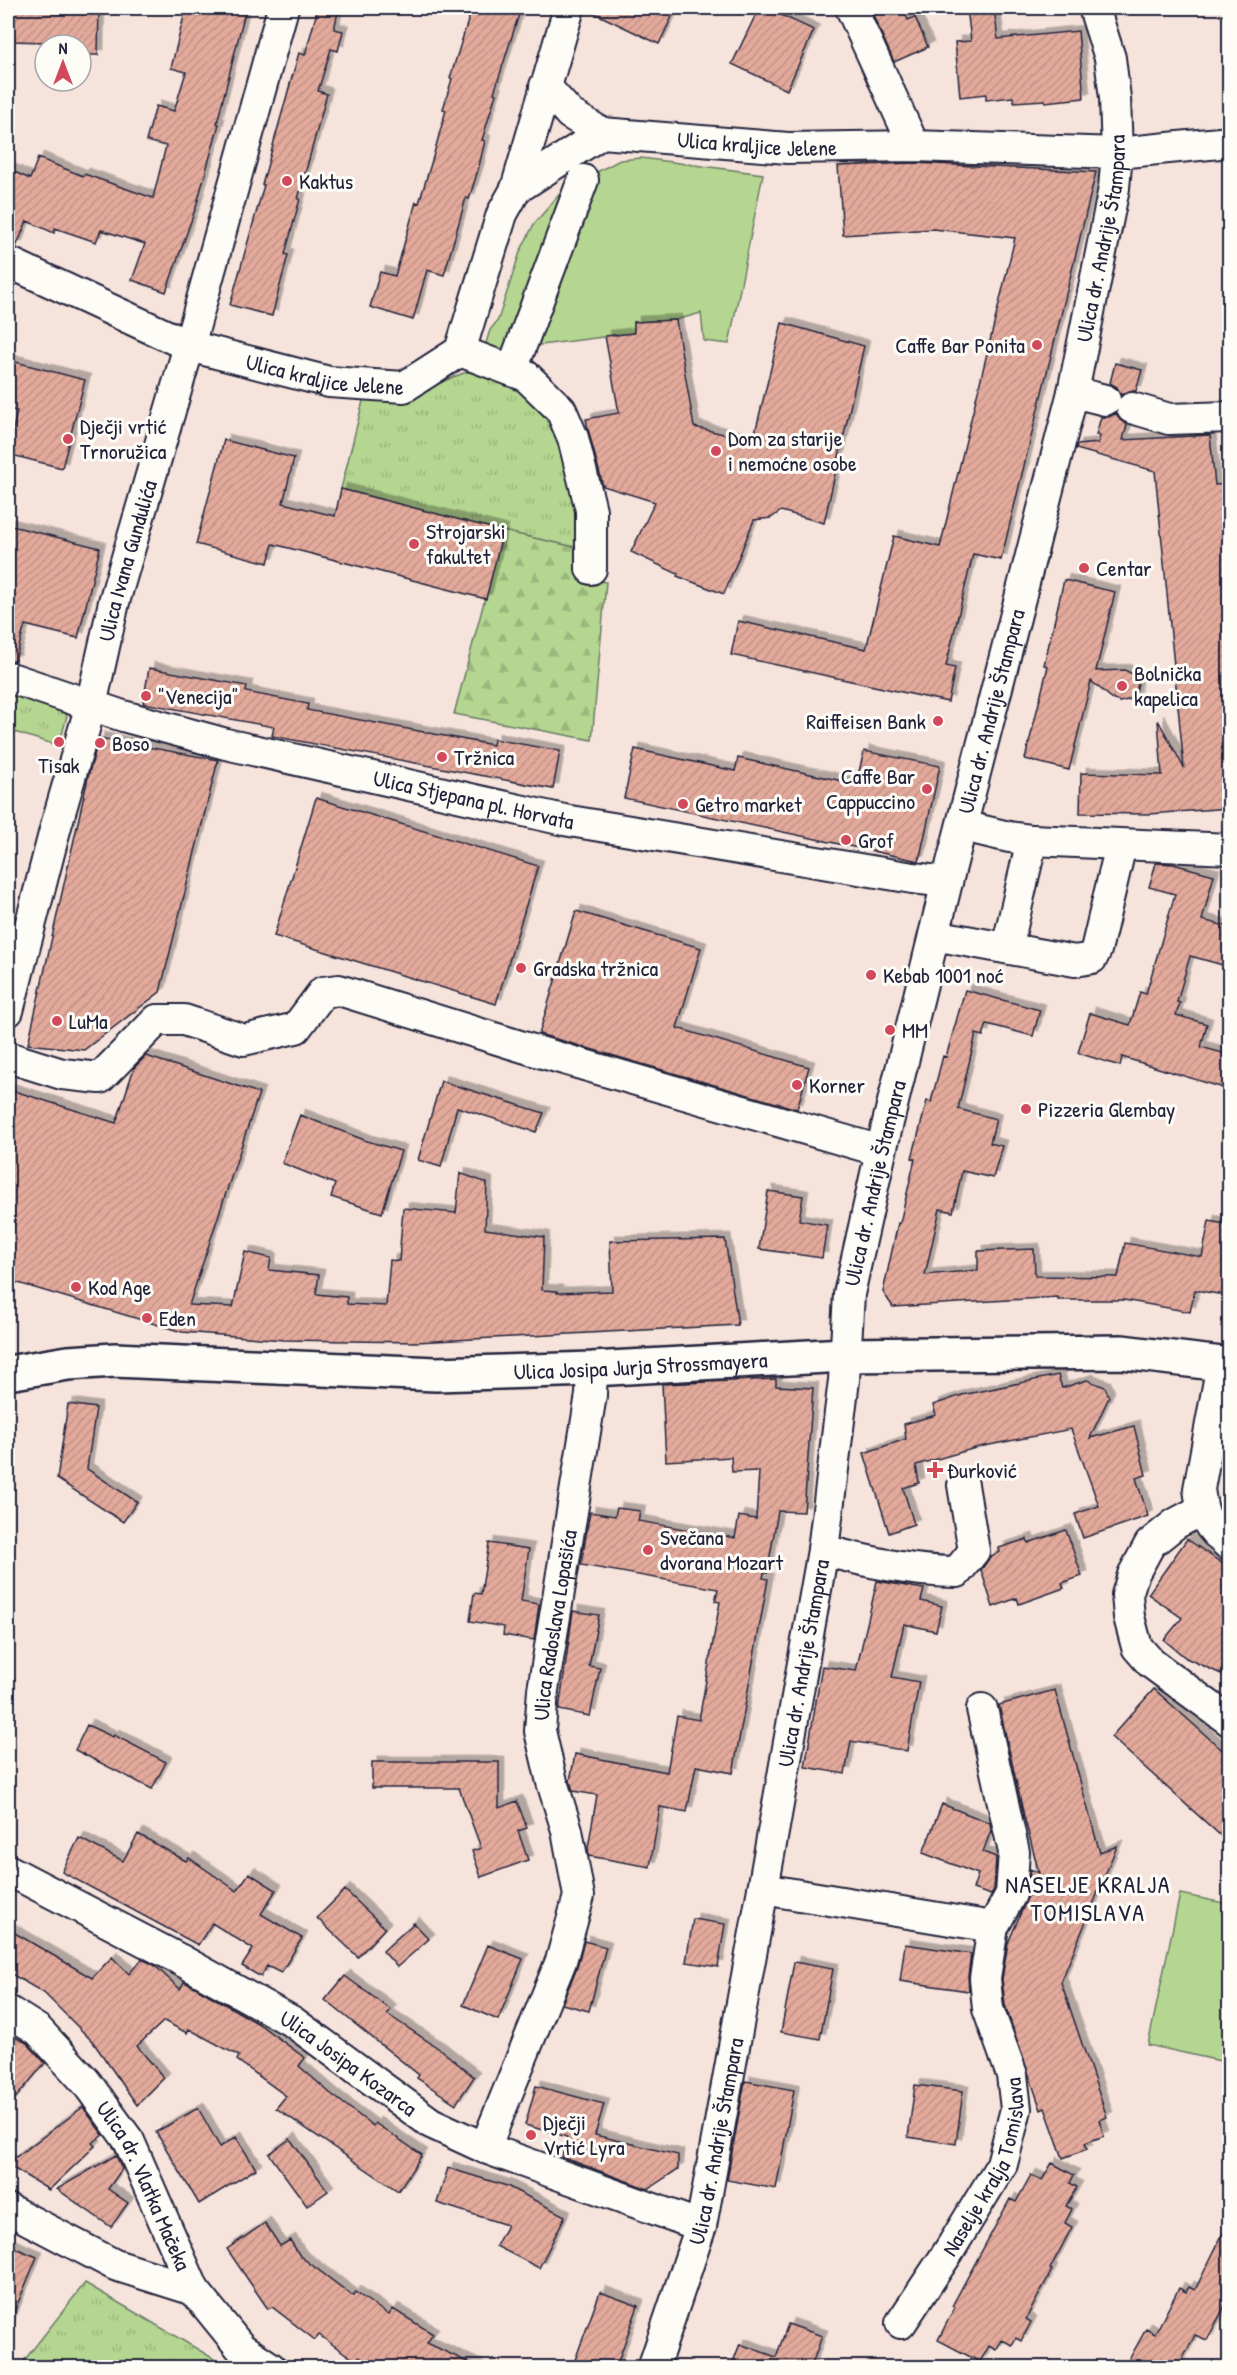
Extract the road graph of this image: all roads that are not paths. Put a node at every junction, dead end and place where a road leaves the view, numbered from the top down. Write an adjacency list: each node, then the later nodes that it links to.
1 (283, 8): 13 (street, Ulica Ivana Gundulića)
2 (569, 8): 5 (street)
3 (851, 8): 8 (street)
4 (1094, 8): 9 (street, Ulica dr. Andrije Štampara)
5 (545, 86): 6 (street, Ulica kraljice Jelene); 11 (street)
6 (602, 133): 8 (street, Ulica kraljice Jelene); 11 (street)
7 (1230, 142): 9 (street, Ulica kraljice Jelene)
8 (914, 146): 9 (street, Ulica kraljice Jelene)
9 (1117, 153): 16 (street, Ulica dr. Andrije Štampara)
10 (583, 180): 15 (street)
11 (516, 189): 14 (street)
12 (8, 262): 13 (street, Ulica kraljice Jelene)
13 (189, 346): 14 (street, Ulica kraljice Jelene); 20 (street, Ulica Ivana Gundulića)
14 (460, 351): 15 (street)
15 (512, 370): 18 (street)
16 (1073, 392): 17 (street); 21 (street, Ulica dr. Andrije Štampara)
17 (1230, 417)
18 (591, 569)
19 (8, 677): 20 (street, Ulica Stjepana pl. Horvata)
20 (91, 705): 25 (street, Ulica Stjepana pl. Horvata); 28 (street, Ulica Ivana Gundulića)
21 (963, 826): 22 (street); 25 (street, Ulica dr. Andrije Štampara)
22 (1032, 840): 23 (street); 27 (street)
23 (1121, 845): 24 (street); 27 (street)
24 (1230, 849)
25 (947, 882): 26 (street, Ulica dr. Andrije Štampara)
26 (934, 935): 27 (street); 30 (street, Ulica dr. Andrije Štampara)
27 (1006, 948)
28 (8, 1011)
29 (8, 1057): 30 (street)
30 (881, 1151): 31 (street, Ulica dr. Andrije Štampara)
31 (844, 1355): 33 (main road, Ulica Josipa Jurja Strossmayera); 34 (main road, Ulica Josipa Jurja Strossmayera); 40 (street, Ulica dr. Andrije Štampara)
32 (52, 1365): 34 (main road, Ulica Josipa Jurja Strossmayera); 35 (main road, Ulica Josipa Jurja Strossmayera); 36 (main road)
33 (1226, 1365): 38 (street)
34 (592, 1369): 47 (street, Ulica Radoslava Lopašića)
35 (8, 1373)
36 (8, 1387)
37 (963, 1485): 40 (street)
38 (1202, 1510): 39 (street); 42 (street)
39 (1230, 1546)
40 (823, 1550): 44 (street, Ulica dr. Andrije Štampara)
41 (982, 1709): 45 (street, Naselje kralja Tomislava)
42 (1230, 1721)
43 (8, 1870): 47 (street, Ulica Josipa Kozarca)
44 (763, 1889): 45 (street); 49 (street, Ulica dr. Andrije Štampara)
45 (993, 1927): 51 (street, Naselje kralja Tomislava)
46 (8, 2011): 50 (street, Ulica dr. Vlatka Mačeka)
47 (485, 2148): 49 (street, Ulica Josipa Kozarca)
48 (8, 2209): 50 (street)
49 (701, 2226): 54 (street, Ulica dr. Andrije Štampara)
50 (194, 2290): 52 (street, Ulica dr. Vlatka Mačeka)
51 (901, 2323)
52 (232, 2358): 53 (street, Ulica dr. Vlatka Mačeka)
53 (271, 2367)
54 (653, 2367)

